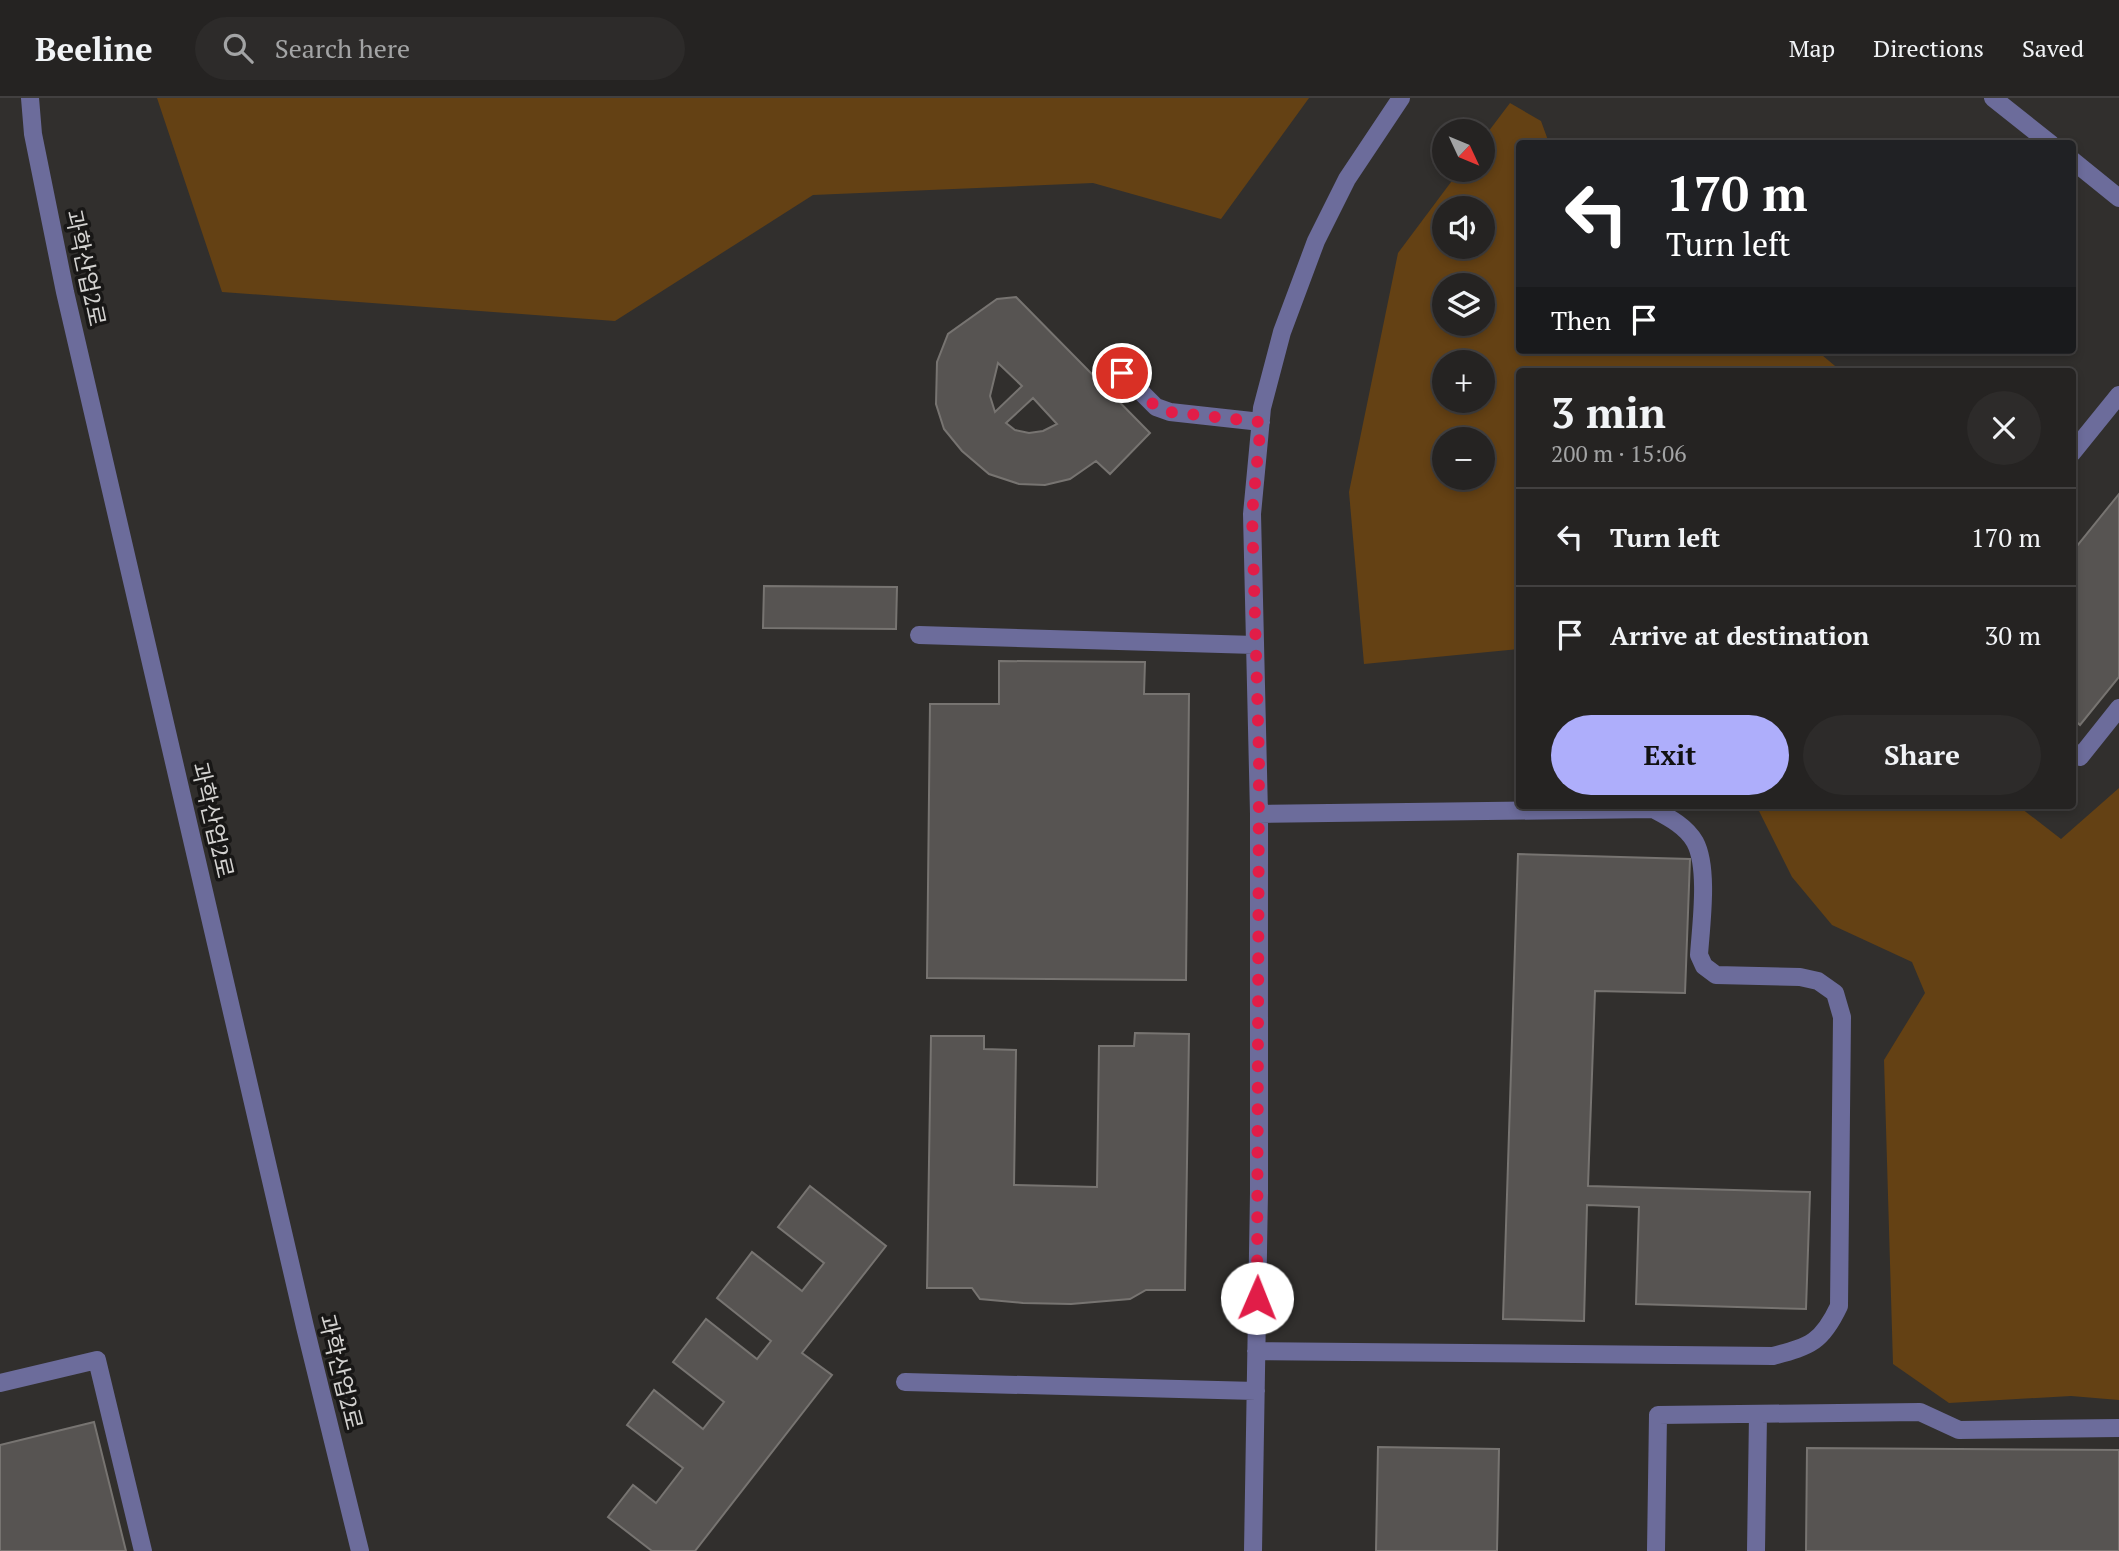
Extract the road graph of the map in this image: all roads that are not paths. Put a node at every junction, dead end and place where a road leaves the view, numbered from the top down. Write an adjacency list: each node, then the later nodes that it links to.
1 (30, 98): 23 (street, 과학산업2로)
2 (1401, 98): 9 (street)
3 (1993, 98): 4 (street)
4 (2046, 140)
5 (2076, 163): 6 (street)
6 (2119, 198)
7 (1122, 373): 9 (street)
8 (2119, 396): 10 (street)
9 (1261, 422): 12 (street)
10 (2076, 448)
11 (919, 635): 12 (street)
12 (1255, 645): 15 (street)
13 (2119, 708): 14 (street)
14 (2076, 754)
15 (1259, 814): 16 (street); 16 (street)
16 (1256, 1351): 19 (street)
17 (0, 1382): 22 (street)
18 (905, 1382): 19 (street)
19 (1256, 1391): 24 (street)
20 (1758, 1414): 21 (street); 25 (street); 26 (street)
21 (2119, 1427)
22 (143, 1551)
23 (360, 1551)
24 (1253, 1551)
25 (1657, 1551)
26 (1756, 1551)

